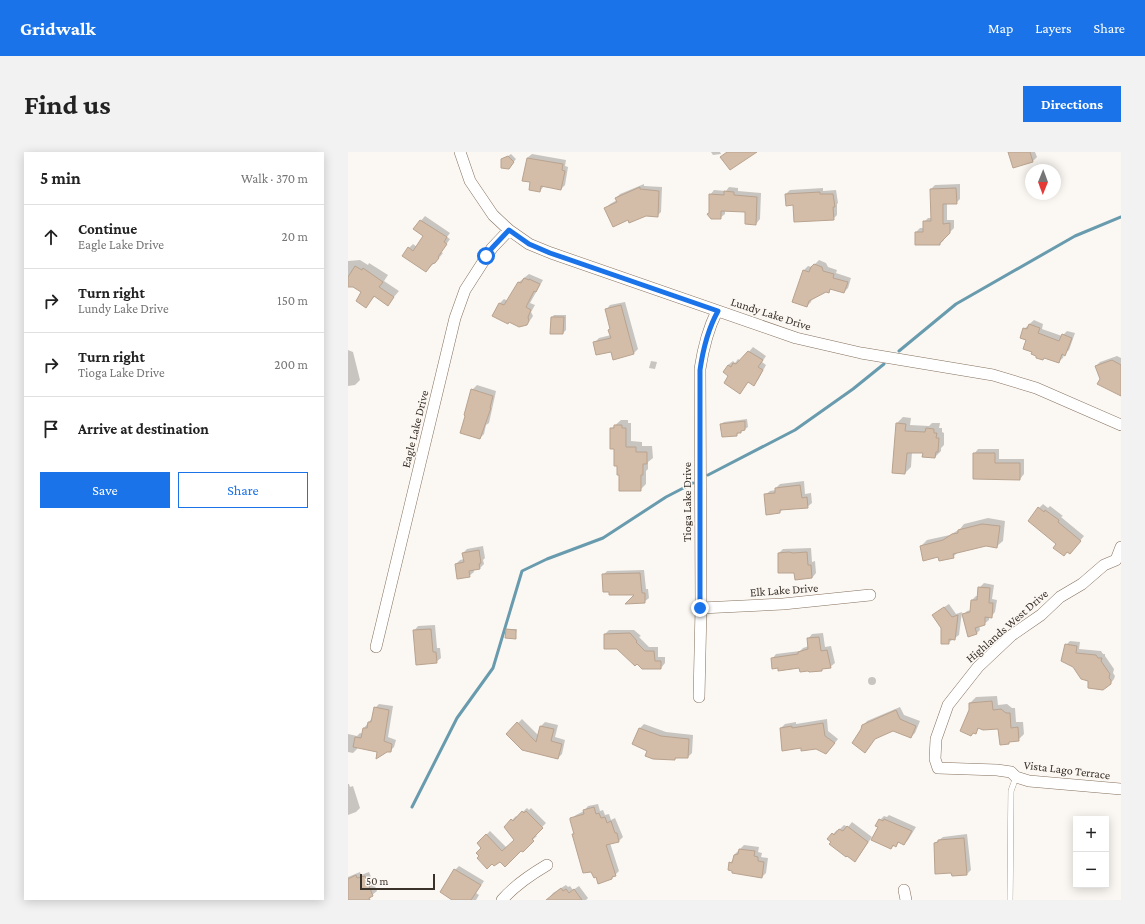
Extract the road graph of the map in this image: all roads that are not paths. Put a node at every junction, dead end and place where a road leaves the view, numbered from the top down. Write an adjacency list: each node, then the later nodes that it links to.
1 (460, 152): 2 (street, Lundy Lake Drive)
2 (509, 230): 3 (street, Lundy Lake Drive); 8 (street, Eagle Lake Drive)
3 (718, 311): 4 (street, Lundy Lake Drive); 7 (street, Tioga Lake Drive)
4 (1121, 425)
5 (1121, 547): 10 (street, Highlands West Drive)
6 (870, 595): 7 (street, Elk Lake Drive)
7 (700, 608): 9 (street, Tioga Lake Drive)
8 (376, 647)
9 (699, 697)
10 (1014, 775): 11 (street, Vista Lago Terrace); 14 (lane)
11 (1121, 789)
12 (547, 865): 13 (street)
13 (502, 900)
14 (1010, 900)

